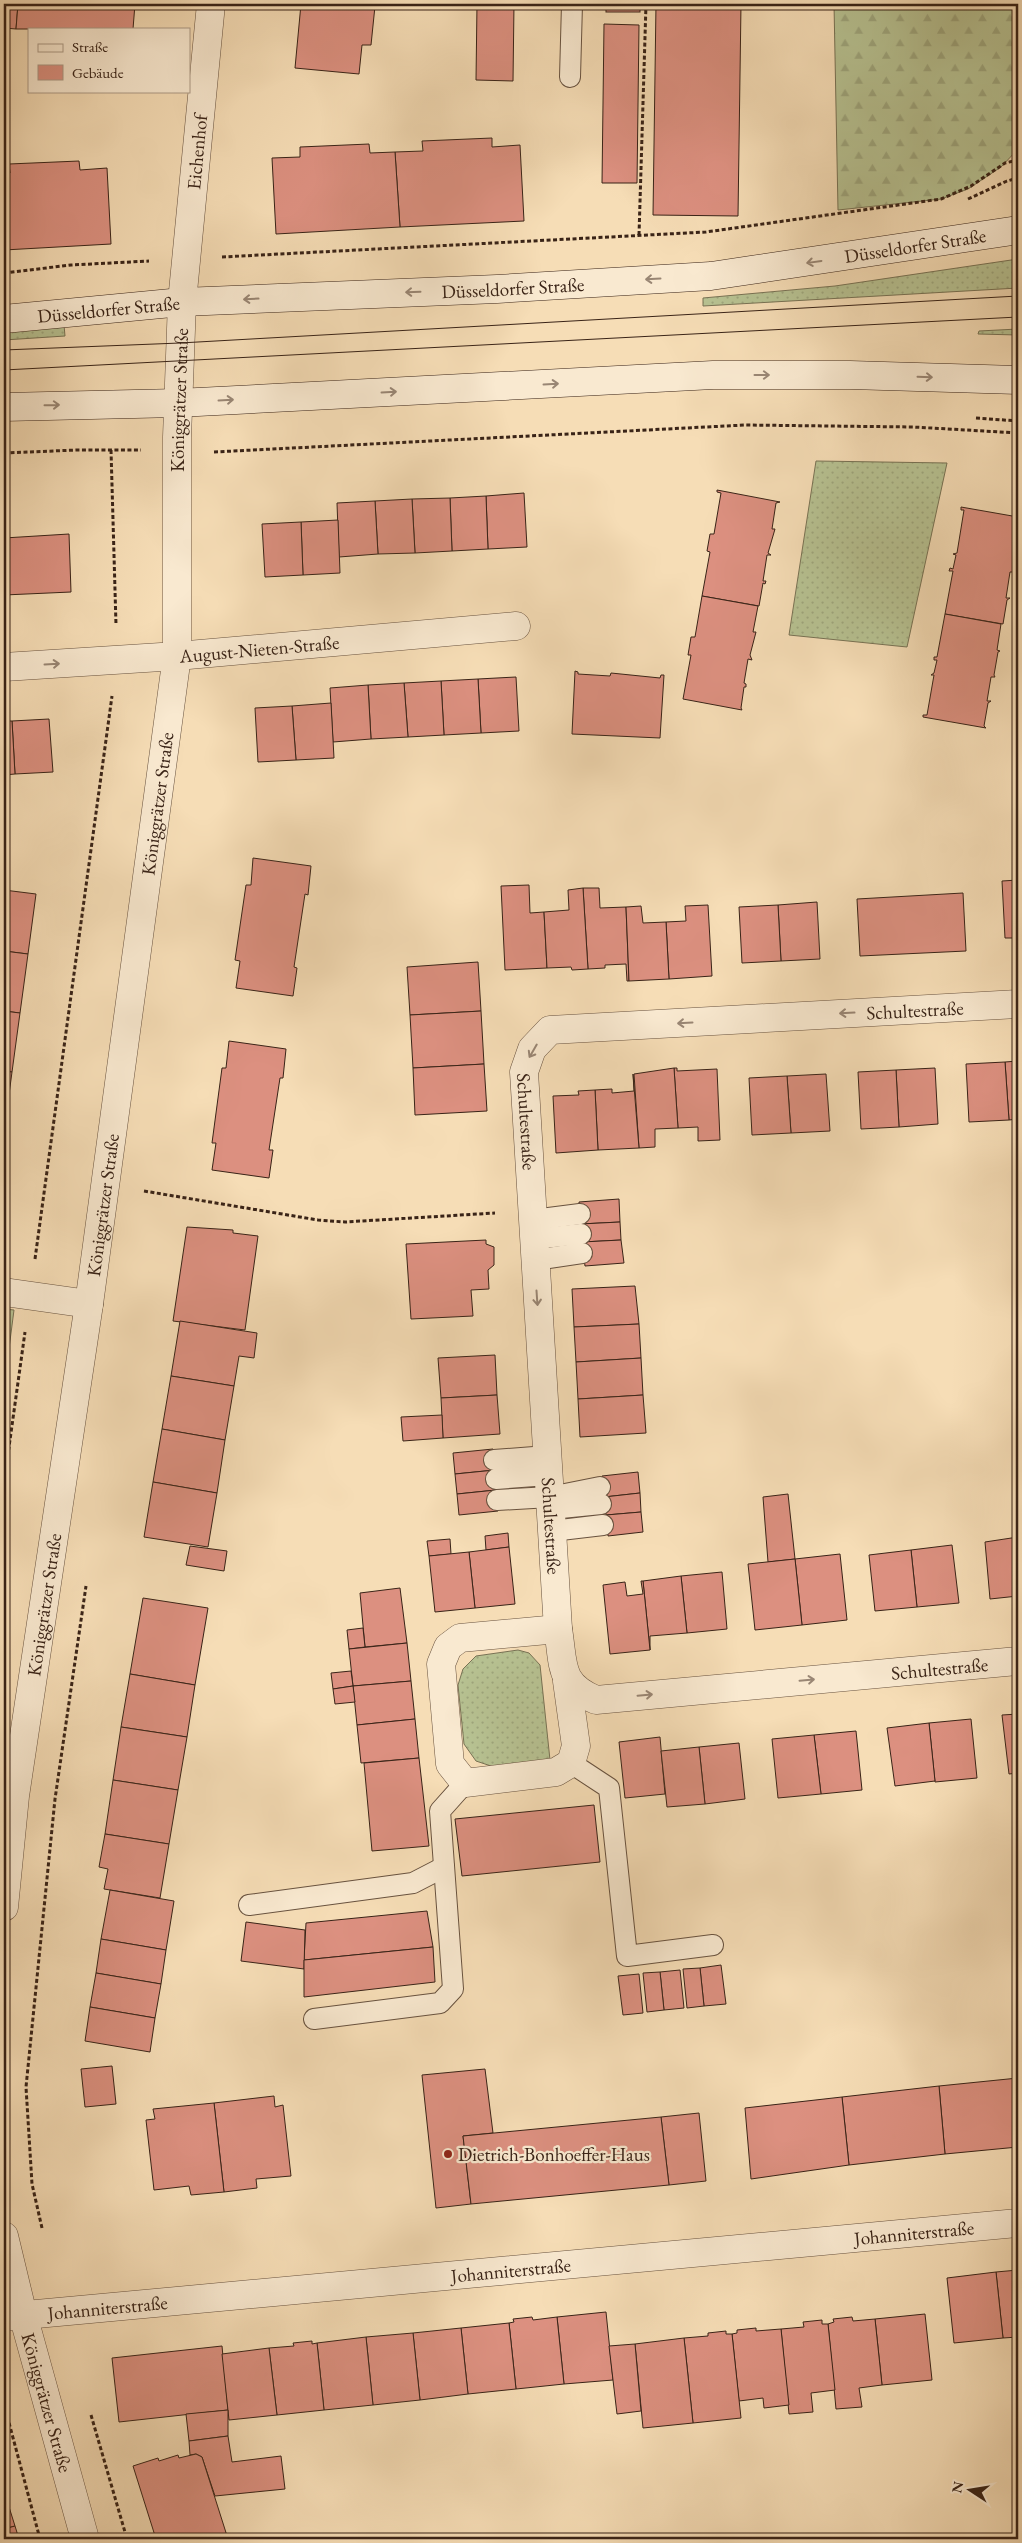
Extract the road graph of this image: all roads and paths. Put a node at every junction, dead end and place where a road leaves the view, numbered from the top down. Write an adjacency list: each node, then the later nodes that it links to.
1 (210, 4): 10 (street, Eichenhof)
2 (572, 4): 4 (lane)
3 (646, 4): 9 (path)
4 (570, 77)
5 (1018, 160): 9 (path)
6 (1018, 178): 7 (path)
7 (965, 200)
8 (1018, 230): 12 (street, Düsseldorfer Straße, one-way to 12)
9 (639, 235): 10 (path)
10 (185, 258): 11 (path); 12 (street, Eichenhof)
11 (4, 273)
12 (182, 302): 13 (street, Düsseldorfer Straße); 15 (street, Königgrätzer Straße)
13 (4, 319)
14 (1018, 380): 15 (street, one-way to 14)
15 (178, 403): 16 (street, one-way to 15); 21 (street, Königgrätzer Straße)
16 (4, 407)
17 (970, 418): 18 (path)
18 (1018, 421)
19 (1018, 433): 23 (path)
20 (111, 450): 21 (path); 22 (path); 26 (path)
21 (177, 451): 25 (street, Königgrätzer Straße)
22 (4, 453)
23 (212, 462)
24 (516, 626): 25 (street, August-Nieten-Straße)
25 (177, 656): 26 (street, August-Nieten-Straße); 35 (street, Königgrätzer Straße)
26 (117, 660): 27 (street, August-Nieten-Straße, one-way to 26); 34 (path)
27 (4, 666)
28 (1018, 1004): 33 (street, Schultestraße, one-way to 33)
29 (145, 1181): 30 (path)
30 (144, 1191): 31 (path); 32 (path)
31 (142, 1200)
32 (499, 1213)
33 (534, 1240): 33 (lane); 38 (street, Schultestraße, one-way to 38)
34 (17, 1294): 35 (street, Königgrätzer Straße); 37 (path)
35 (89, 1304): 48 (street, Königgrätzer Straße)
36 (495, 1470): 38 (lane)
37 (4, 1483)
38 (550, 1493): 39 (lane); 40 (lane); 41 (lane); 43 (street, Schultestraße)
39 (600, 1496)
40 (497, 1500)
41 (603, 1525)
42 (87, 1583): 55 (path)
43 (558, 1629): 45 (street, Schultestraße); 47 (street)
44 (1018, 1661): 45 (street, Schultestraße, one-way to 44)
45 (567, 1681): 46 (street, Schultestraße)
46 (571, 1763): 47 (street); 52 (lane)
47 (465, 1783): 49 (lane)
48 (10, 1795): 51 (street, Königgrätzer Straße)
49 (444, 1867): 50 (lane); 53 (lane)
50 (249, 1905)
51 (4, 1907)
52 (713, 1945)
53 (314, 2019)
54 (1018, 2223): 57 (street, Johanniterstraße)
55 (43, 2232)
56 (4, 2236): 57 (street, Königgrätzer Straße)
57 (13, 2316): 61 (street, Königgrätzer Straße)
58 (4, 2404): 60 (path)
59 (90, 2408): 62 (path)
60 (40, 2539)
61 (85, 2539)
62 (127, 2539)

